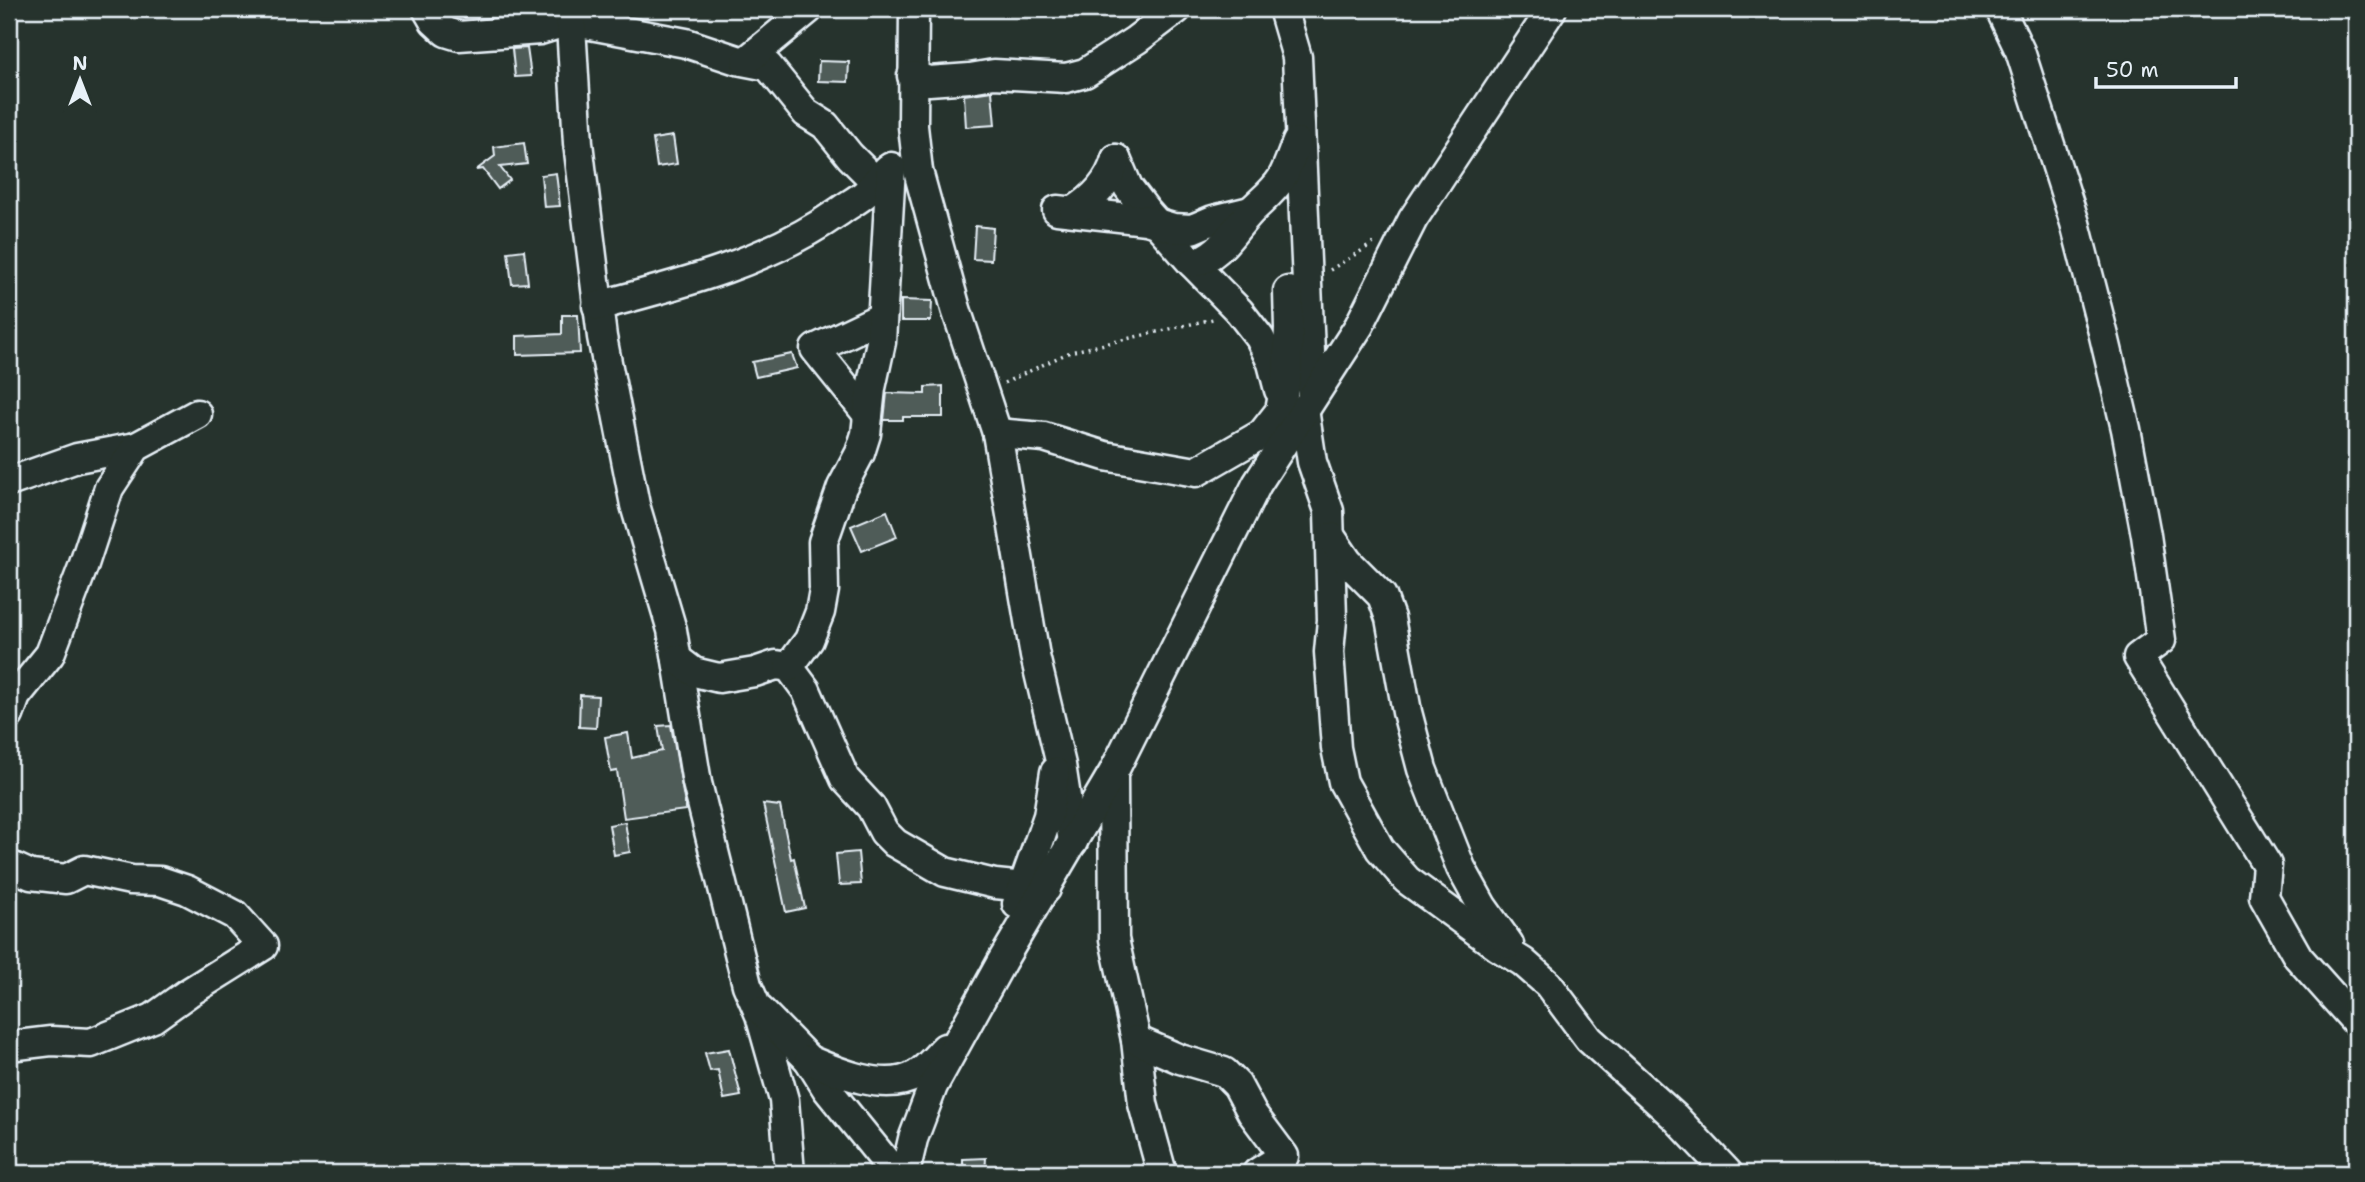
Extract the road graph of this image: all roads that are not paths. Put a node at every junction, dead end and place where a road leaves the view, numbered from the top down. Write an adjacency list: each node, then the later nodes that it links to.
1 (427, 9): 8 (street)
2 (809, 9): 9 (street)
3 (914, 9): 10 (street)
4 (1177, 9): 10 (street)
5 (1283, 9): 12 (street)
6 (1552, 9): 19 (street)
7 (2000, 9): 36 (street)
8 (570, 15): 9 (street); 17 (street)
9 (746, 61): 13 (street)
10 (912, 76): 11 (street)
11 (913, 126): 13 (street); 22 (street)
12 (1300, 136): 14 (street); 19 (street)
13 (883, 174): 17 (street); 18 (street)
14 (1250, 212): 15 (street); 16 (street)
15 (1158, 224): 15 (street); 16 (street)
16 (1192, 263): 19 (street)
17 (597, 306): 26 (street)
18 (882, 317): 21 (street); 21 (street)
19 (1298, 405): 22 (street); 25 (street); 30 (street)
20 (197, 414): 23 (street)
21 (868, 415): 27 (street)
22 (997, 433): 29 (street)
23 (136, 447): 24 (street); 28 (street)
24 (9, 482)
25 (1331, 537): 34 (street); 34 (street)
26 (677, 659): 27 (street); 35 (street)
27 (789, 667): 33 (street)
28 (9, 715)
29 (1054, 737): 31 (street); 33 (street)
30 (1113, 773): 31 (street); 38 (street)
31 (1073, 842): 33 (street)
32 (9, 865): 39 (street)
33 (1034, 888): 37 (street)
34 (1524, 962): 46 (street)
35 (757, 1007): 40 (street); 41 (street)
36 (2356, 1022)
37 (961, 1033): 40 (street); 43 (street)
38 (1136, 1040): 44 (street); 45 (street)
39 (9, 1046)
40 (809, 1060): 42 (street)
41 (790, 1173)
42 (895, 1173)
43 (905, 1173)
44 (1163, 1173)
45 (1258, 1173)
46 (1728, 1173)

